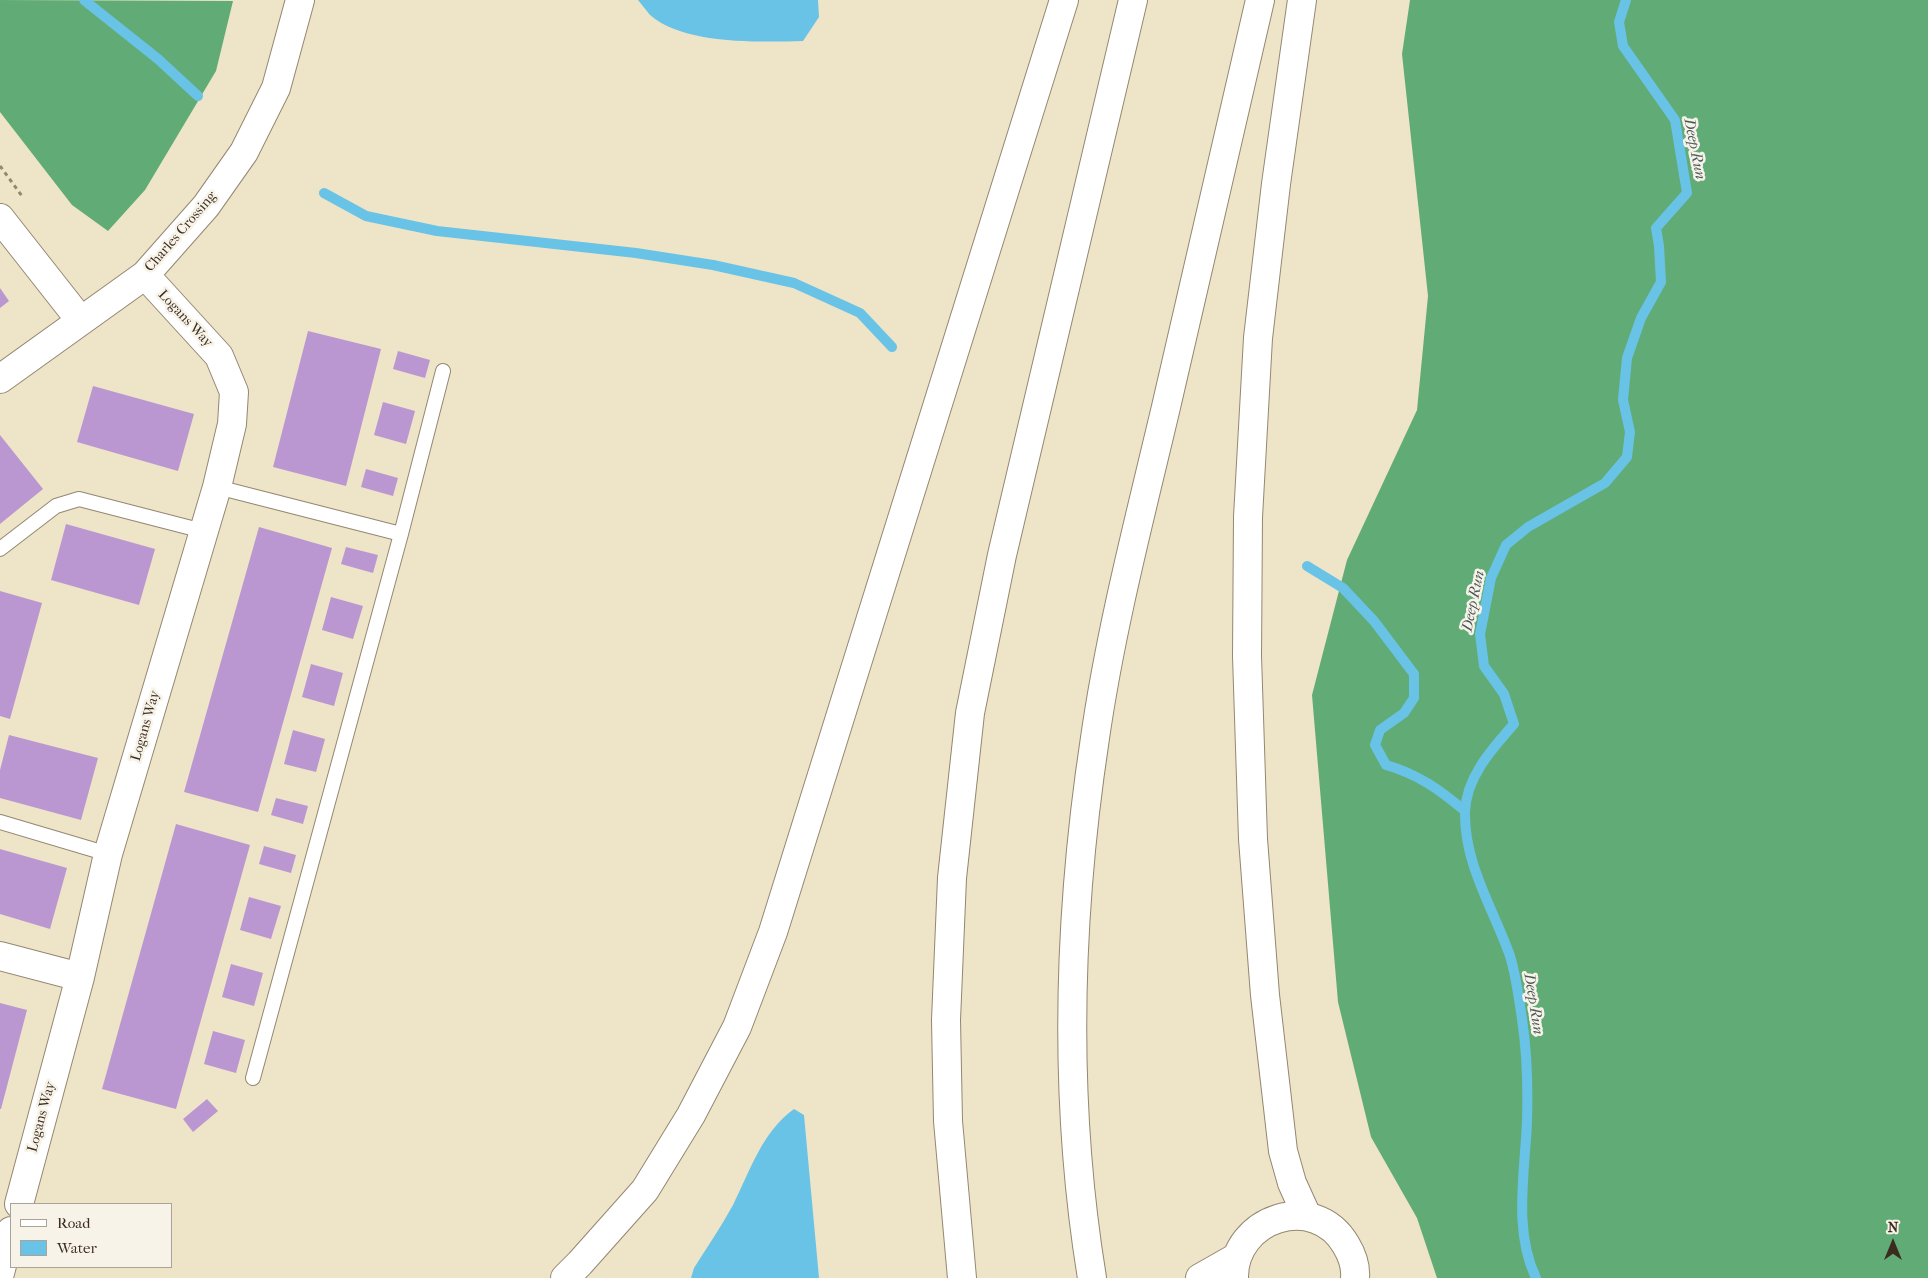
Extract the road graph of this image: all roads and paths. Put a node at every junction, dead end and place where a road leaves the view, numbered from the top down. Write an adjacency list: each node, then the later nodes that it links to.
1 (300, 0): 7 (main road, Charles Crossing)
2 (1064, 0): 26 (main road)
3 (1133, 0): 24 (main road)
4 (1260, 0): 27 (main road)
5 (1302, 0): 21 (main road)
6 (0, 218): 8 (main road)
7 (145, 275): 8 (main road, Charles Crossing); 11 (main road, Logans Way)
8 (81, 321): 10 (main road, Charles Crossing)
9 (443, 372): 13 (lane)
10 (0, 379)
11 (217, 487): 12 (main road, Logans Way); 13 (lane)
12 (203, 531): 14 (lane); 16 (main road, Logans Way)
13 (401, 534): 19 (lane)
14 (0, 549)
15 (0, 822): 16 (lane)
16 (108, 854): 18 (main road, Logans Way)
17 (0, 956): 18 (main road)
18 (80, 977): 20 (main road, Logans Way)
19 (253, 1078)
20 (19, 1203)
21 (1307, 1216): 23 (main road); 29 (main road)
22 (10, 1236): 25 (main road)
23 (1236, 1267): 28 (main road)
24 (961, 1271)
25 (0, 1273)
26 (565, 1278)
27 (1092, 1278)
28 (1200, 1278)
29 (1355, 1278)

